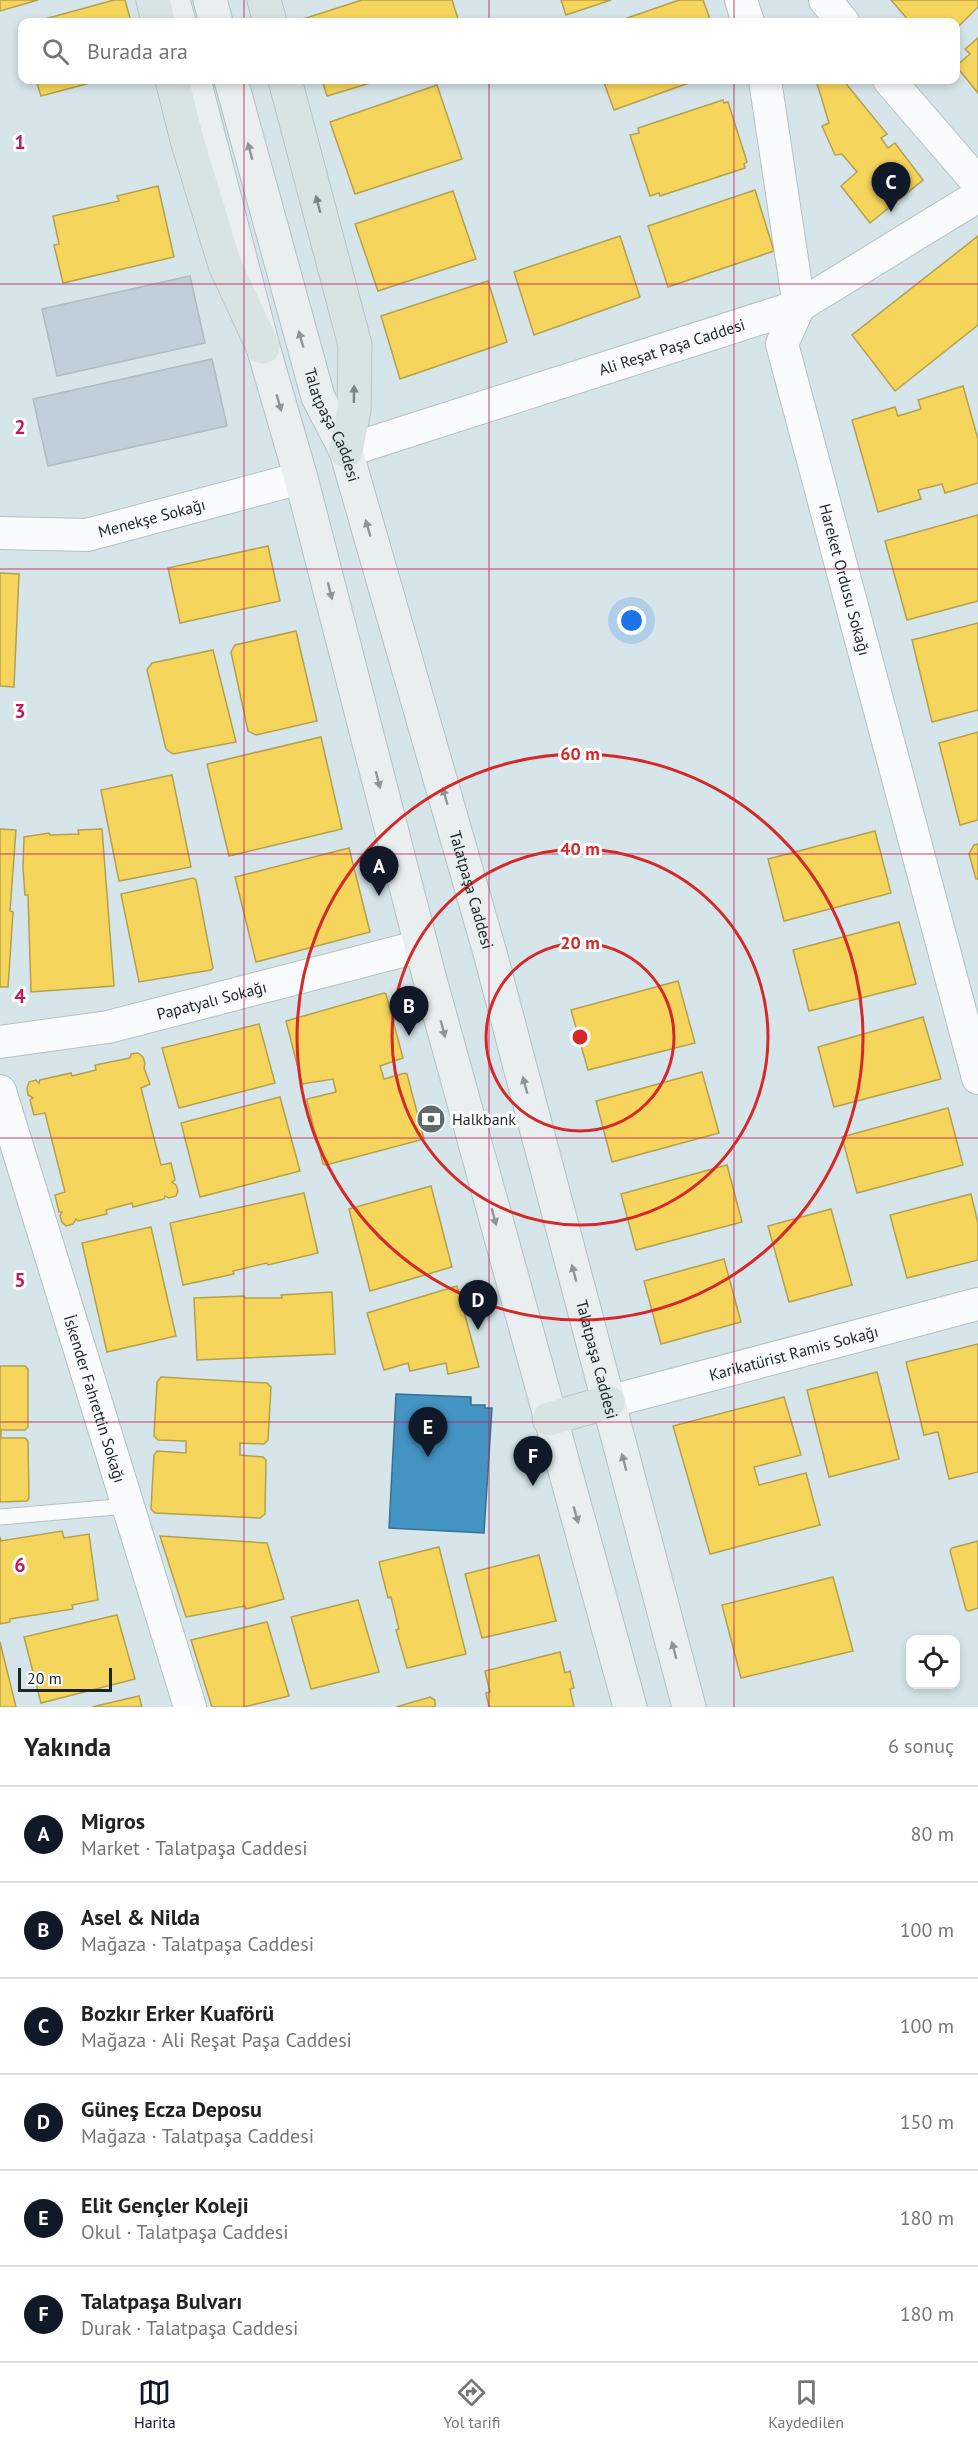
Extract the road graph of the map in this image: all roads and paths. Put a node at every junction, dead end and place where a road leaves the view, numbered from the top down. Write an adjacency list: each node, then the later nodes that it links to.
1 (153, 0): 7 (main road)
2 (173, 0): 8 (main road)
3 (210, 0): 9 (main road)
4 (264, 0): 10 (main road)
5 (741, 0): 11 (street)
6 (825, 0): 12 (street)
7 (157, 18)
8 (178, 18)
9 (215, 18)
10 (269, 18)
11 (747, 18)
12 (840, 18)
13 (173, 84): 22 (main road)
14 (195, 84): 22 (main road)
15 (232, 84): 23 (main road, Talatpaşa Caddesi, one-way to 15)
16 (286, 84): 23 (main road, one-way to 16)
17 (766, 84): 21 (street)
18 (892, 84): 19 (street)
19 (978, 183)
20 (978, 196): 21 (street, Ali Reşat Paşa Caddesi)
21 (799, 306): 23 (street, Ali Reşat Paşa Caddesi); 28 (street, Hareket Ordusu Sokağı)
22 (263, 347): 24 (main road, one-way to 24)
23 (345, 451): 31 (main road, Talatpaşa Caddesi, one-way to 23)
24 (301, 478): 25 (street, Menekşe Sokağı); 26 (main road, one-way to 26)
25 (0, 533)
26 (421, 946): 27 (street, Papatyalı Sokağı); 32 (main road, one-way to 32)
27 (0, 1042)
28 (978, 1078)
29 (0, 1091): 33 (street, İskender Fahrettin Sokağı)
30 (978, 1304): 31 (street, Karikatürist Ramis Sokağı)
31 (608, 1402): 32 (main road); 37 (main road, Talatpaşa Caddesi, one-way to 31)
32 (549, 1419): 36 (main road, one-way to 36)
33 (128, 1506): 34 (lane); 35 (street, İskender Fahrettin Sokağı)
34 (0, 1517)
35 (190, 1707)
36 (630, 1707)
37 (689, 1707)

